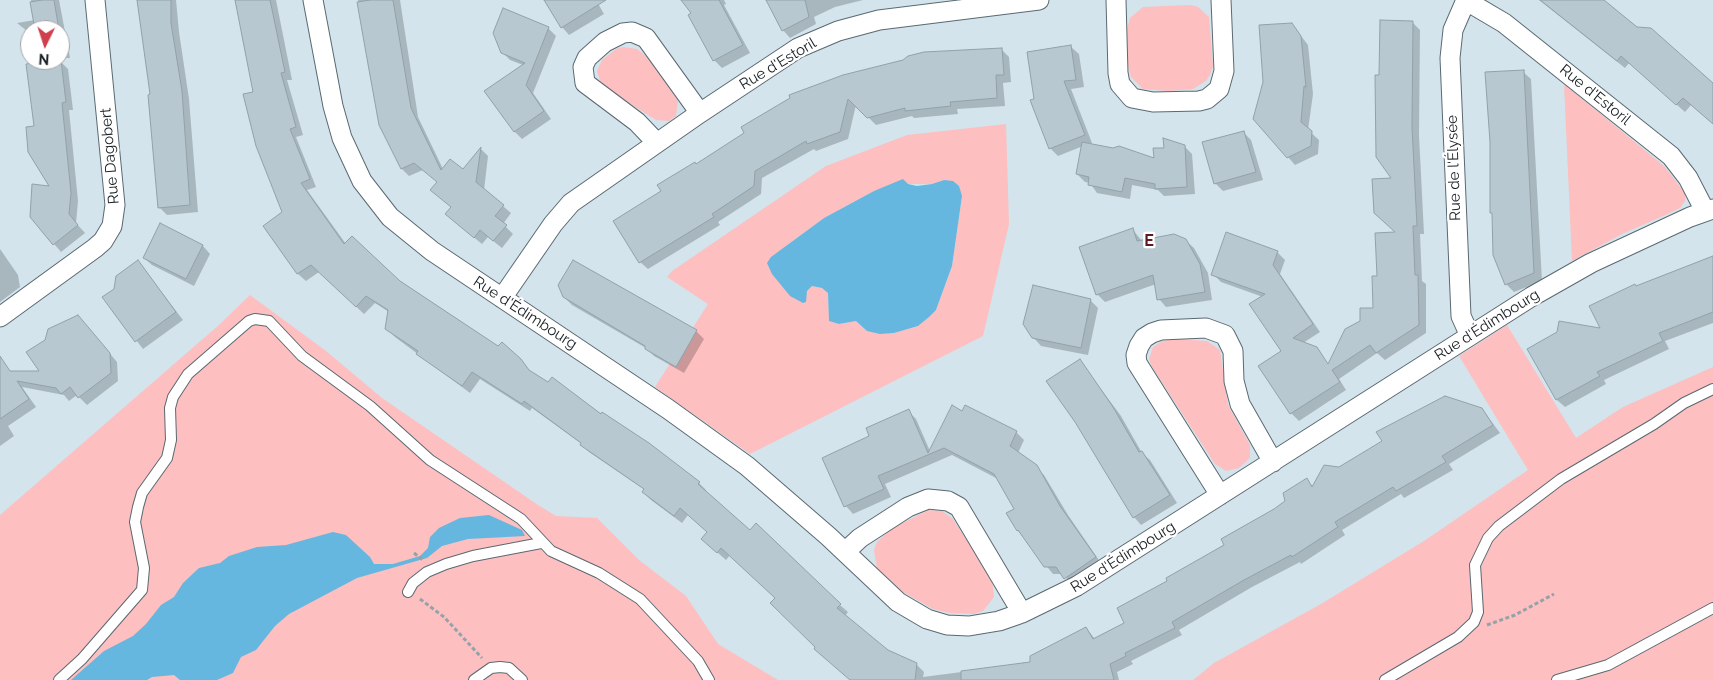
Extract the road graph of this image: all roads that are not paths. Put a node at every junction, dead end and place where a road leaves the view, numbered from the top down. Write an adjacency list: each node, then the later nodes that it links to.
1 (95, 0): 11 (street, Rue Dagobert)
2 (313, 0): 10 (street, Rue d'Édimbourg)
3 (1039, 0): 7 (street, Rue d'Estoril)
4 (1116, 0): 5 (street)
5 (1221, 0)
6 (1465, 0): 9 (street, Rue d'Estoril); 12 (street, Rue de l'Élysée)
7 (700, 113): 8 (street, Rue d'Estoril); 8 (street)
8 (657, 143): 10 (street, Rue d'Estoril)
9 (1709, 210): 12 (street, Rue d'Édimbourg)
10 (502, 298): 17 (street, Rue d'Édimbourg)
11 (0, 317)
12 (1470, 336): 14 (street, Rue d'Édimbourg)
13 (1713, 389): 25 (lane)
14 (1273, 462): 15 (street, Rue d'Édimbourg); 15 (street)
15 (1220, 495): 20 (street, Rue d'Édimbourg)
16 (541, 543): 18 (lane); 21 (lane); 24 (lane)
17 (845, 552): 20 (street, Rue d'Édimbourg); 20 (street)
18 (408, 592)
19 (1713, 608): 26 (lane)
20 (1022, 613)
21 (59, 680)
22 (474, 680): 23 (lane)
23 (522, 680)
24 (709, 680)
25 (1385, 680)
26 (1557, 680)

